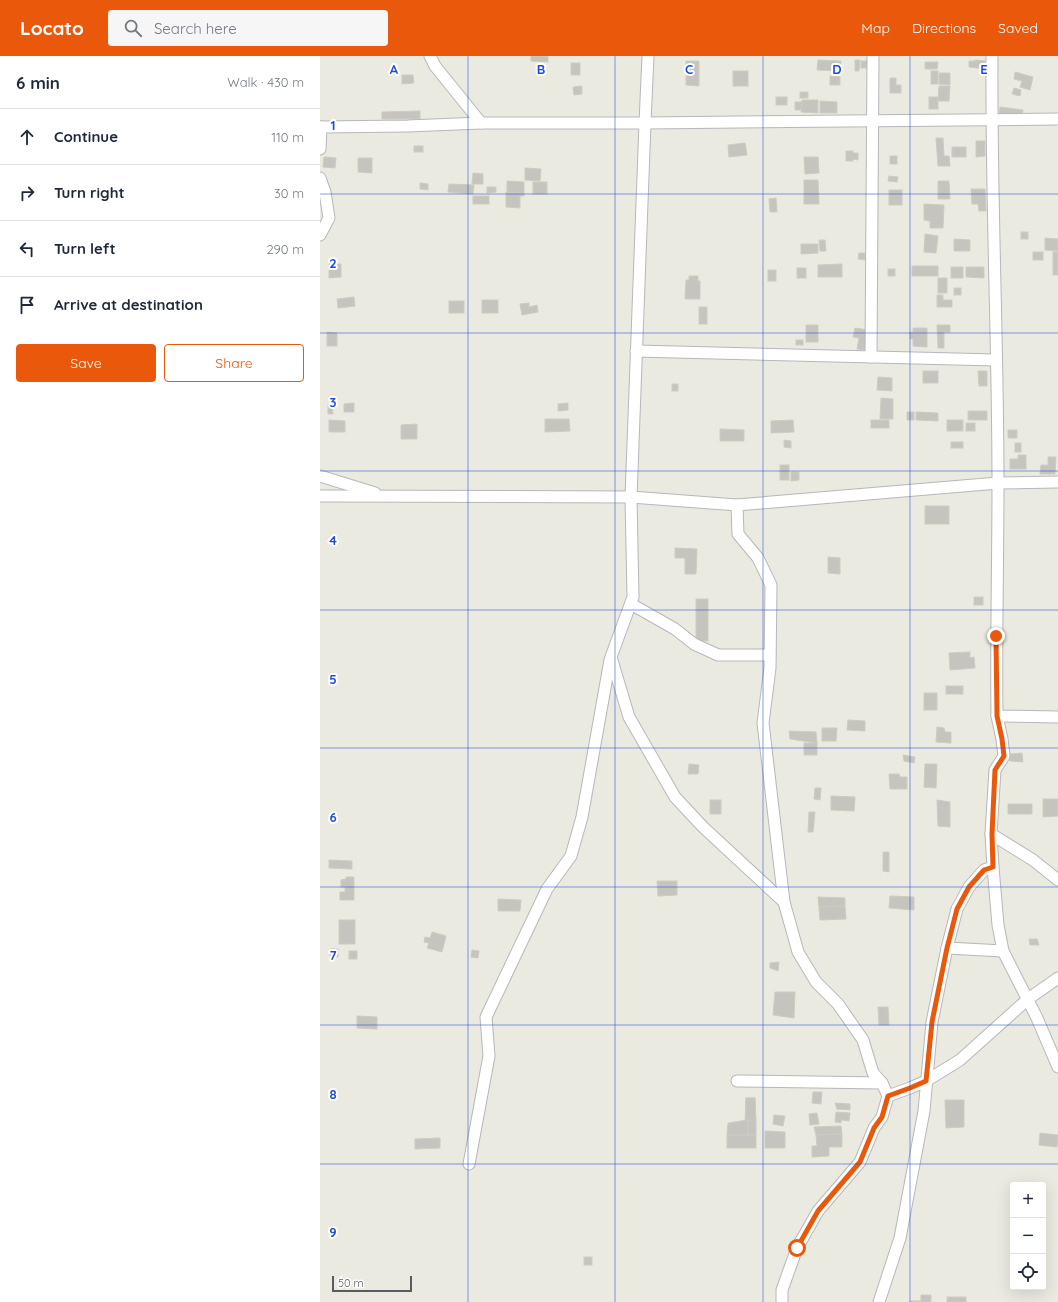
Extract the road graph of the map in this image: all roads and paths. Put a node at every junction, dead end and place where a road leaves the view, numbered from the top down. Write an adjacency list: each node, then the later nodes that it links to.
1 (430, 56): 8 (street)
2 (648, 56): 9 (street)
3 (873, 56): 7 (street)
4 (992, 56): 5 (street)
5 (992, 119): 6 (street); 7 (street); 16 (street)
6 (1058, 119)
7 (872, 121): 9 (street); 15 (street)
8 (480, 123): 9 (street); 10 (street)
9 (645, 123): 14 (street)
10 (321, 127): 11 (street)
11 (320, 149)
12 (320, 178): 13 (street)
13 (320, 235)
14 (636, 351): 15 (street); 22 (street)
15 (871, 357): 16 (street)
16 (996, 360): 19 (street)
17 (320, 476): 21 (street)
18 (1058, 482): 19 (street)
19 (998, 484): 23 (street); 27 (street)
20 (320, 496): 21 (street)
21 (387, 496): 22 (street)
22 (631, 497): 23 (street); 24 (street)
23 (737, 505): 25 (street)
24 (631, 604): 25 (street); 26 (street)
25 (770, 655): 32 (street)
26 (611, 657): 32 (street); 42 (street)
27 (997, 716): 28 (street); 29 (street)
28 (1058, 718)
29 (992, 834): 30 (street); 31 (street)
30 (993, 867): 33 (street); 34 (street)
31 (1058, 880)
32 (784, 902): 40 (street)
33 (947, 948): 34 (street); 39 (street)
34 (1003, 950): 36 (street)
35 (1058, 978): 36 (street)
36 (1028, 999): 37 (street); 39 (street)
37 (1058, 1066)
38 (737, 1081): 40 (street)
39 (926, 1081): 41 (street); 44 (street)
40 (882, 1083): 41 (street)
41 (888, 1096): 43 (street)
42 (470, 1164)
43 (782, 1302)
44 (879, 1302)

